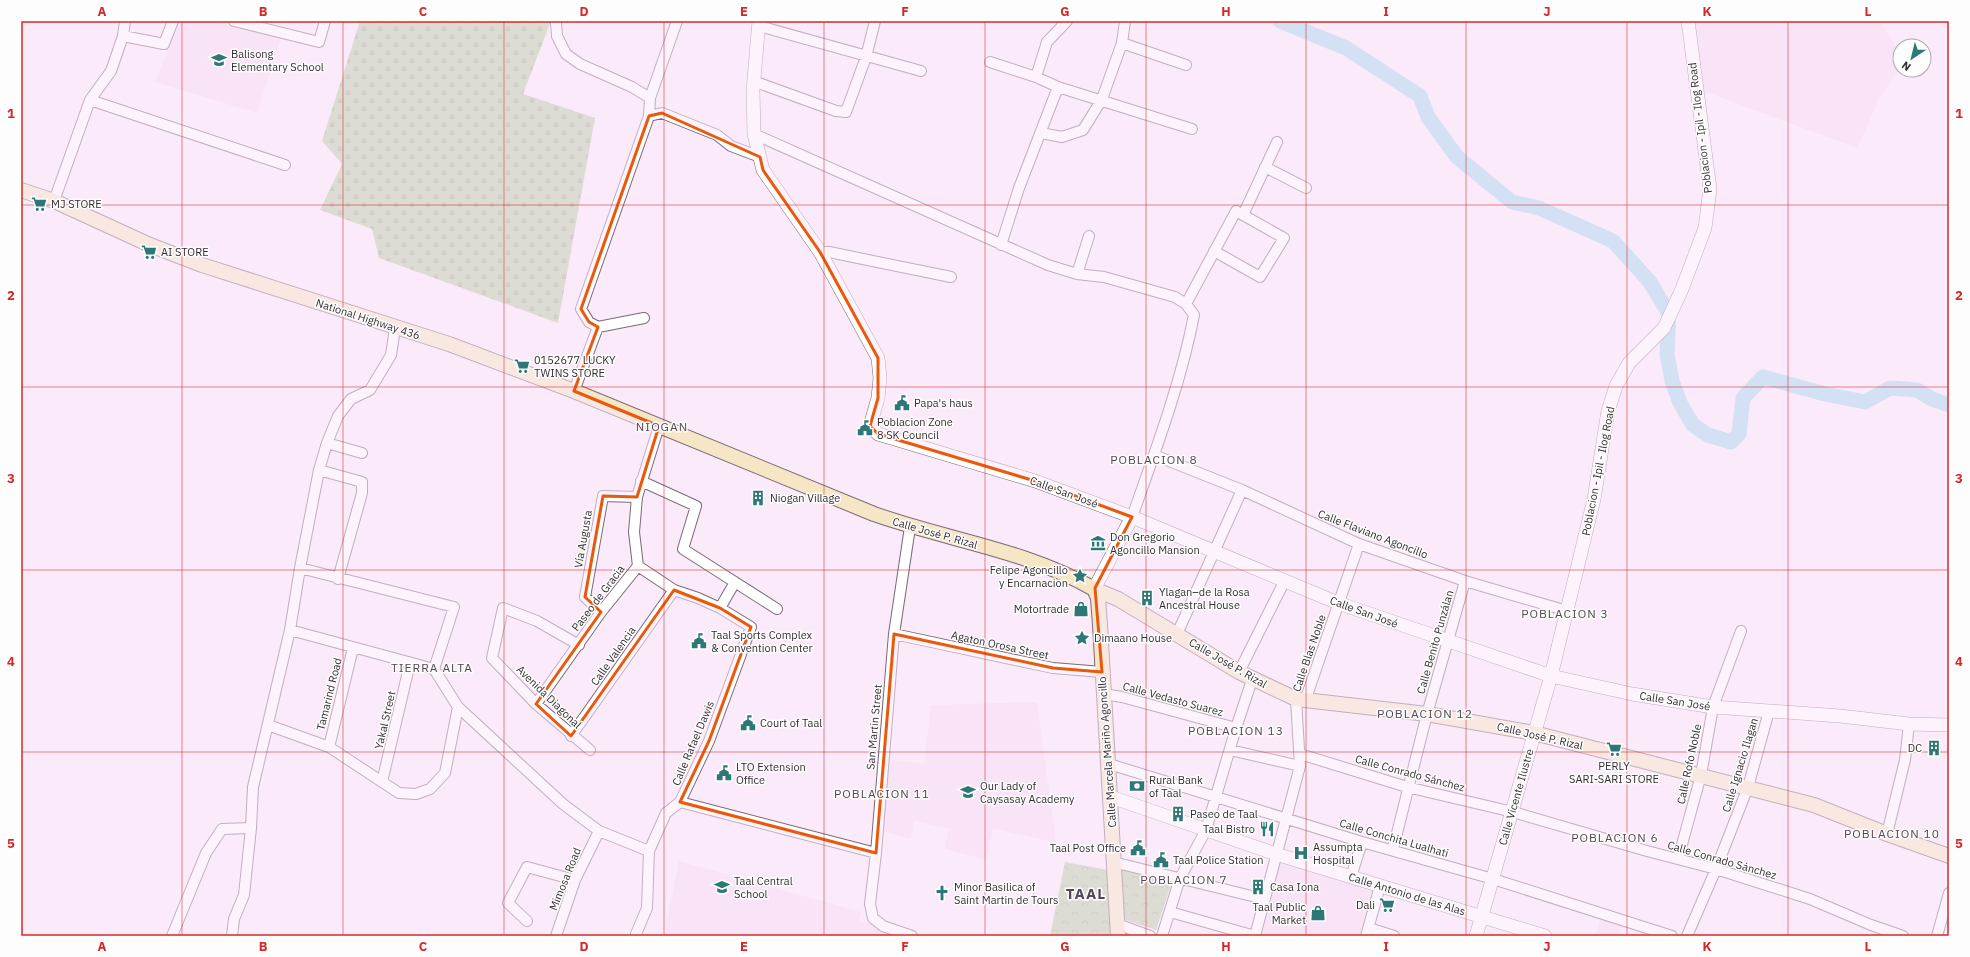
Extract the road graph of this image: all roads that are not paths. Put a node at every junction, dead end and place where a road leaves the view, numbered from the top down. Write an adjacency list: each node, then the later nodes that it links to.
1 (125, 21): 12 (street)
2 (173, 21): 12 (street)
3 (234, 21): 4 (street)
4 (325, 21)
5 (677, 21): 21 (street)
6 (875, 21): 14 (street)
7 (1067, 21): 18 (street)
8 (1125, 21): 13 (street)
9 (1688, 21): 71 (street, Poblacion - Ipil - Ilog Road)
10 (556, 23): 21 (street)
11 (759, 24): 14 (street); 19 (street)
12 (123, 36): 22 (street)
13 (1122, 43): 16 (street); 23 (street)
14 (866, 57): 17 (street); 19 (street)
15 (990, 62): 18 (street)
16 (1186, 65)
17 (921, 71)
18 (1036, 77): 20 (street)
19 (753, 81): 27 (street)
20 (1058, 87): 23 (street); 26 (street)
21 (650, 98): 24 (street)
22 (90, 100): 30 (street); 34 (street)
23 (1102, 100): 25 (street); 26 (street)
24 (649, 116): 29 (street); 44 (street)
25 (1192, 129)
26 (1041, 133): 37 (street)
27 (754, 134): 29 (street); 37 (street)
28 (1277, 142): 31 (street)
29 (760, 157): 38 (street)
30 (285, 165)
31 (1265, 167): 32 (street); 35 (street)
32 (1306, 188)
33 (21, 190): 34 (main road, National Highway 436)
34 (54, 202): 45 (main road, National Highway 436)
35 (1243, 215): 39 (street); 39 (street)
36 (1089, 236): 40 (street)
37 (1001, 245): 40 (street)
38 (820, 252): 41 (street); 56 (street, Calle San José)
39 (1214, 252): 42 (street)
40 (1077, 274): 42 (street)
41 (951, 277)
42 (1186, 304): 51 (street)
43 (644, 318): 44 (street)
44 (598, 327): 46 (street)
45 (395, 328): 46 (main road, National Highway 436); 48 (street)
46 (574, 391): 47 (main road, National Highway 436)
47 (659, 426): 49 (main road, National Highway 436); 53 (street, Paseo de Gracia)
48 (327, 442): 50 (street); 52 (street)
49 (716, 448): 57 (main road, Calle José P. Rizal)
50 (362, 453)
51 (1154, 455): 54 (street, Calle Flaviano Agoncillo); 56 (street)
52 (319, 470): 61 (street); 62 (street)
53 (641, 481): 55 (street, Paseo de Gracia); 64 (street)
54 (1242, 490): 58 (street, Calle Flaviano Agoncillo); 59 (street)
55 (637, 497): 60 (street, Paseo de Gracia); 72 (street, Vía Augusta)
56 (1132, 517): 59 (street, Calle San José); 67 (street)
57 (910, 527): 67 (main road, Calle José P. Rizal); 75 (street, San Martin Street)
58 (1359, 544): 63 (street, Calle Flaviano Agoncillo); 68 (street, Calle Blas Noble)
59 (1213, 551): 65 (street, Calle San José); 76 (street)
60 (638, 566): 66 (street, Calle Rafael Dawis); 72 (street, Paseo de Gracia)
61 (300, 568): 62 (street); 73 (street)
62 (338, 579): 81 (street)
63 (1465, 581): 71 (street, Calle Flaviano Agoncillo); 77 (street, Calle Benito Punzálan)
64 (735, 582): 69 (street); 70 (street)
65 (1284, 582): 68 (street, Calle San José); 83 (street)
66 (674, 590): 69 (street, Calle Rafael Dawis); 98 (street, Calle Valencia)
67 (1095, 590): 76 (main road, Calle José P. Rizal); 82 (main road, Calle Marcela Mariño Agoncillo)
68 (1338, 603): 77 (street, Calle San José); 87 (street, Calle Blas Noble)
69 (720, 608): 111 (street, Calle Rafael Dawis)
70 (777, 609)
71 (1567, 611): 84 (street, Calle Vicente Ilustre)
72 (601, 612): 78 (street, Paseo de Gracia)
73 (290, 630): 79 (street); 94 (street)
74 (1741, 631): 90 (street, Calle Rofo Noble)
75 (894, 634): 82 (street, Agaton Orosa Street); 121 (street, San Martin Street)
76 (1177, 634): 83 (main road, Calle José P. Rizal)
77 (1448, 642): 84 (street, Calle San José); 92 (street, Calle Benito Punzálan)
78 (579, 645): 88 (street, Paseo de Gracia); 88 (street, Avenida Diagonal)
79 (353, 648): 80 (street); 99 (street, Tamarind Road)
80 (410, 663): 81 (street); 106 (street, Yakal Street)
81 (434, 669): 89 (street)
82 (1102, 672): 86 (main road, Calle Marcela Mariño Agoncillo)
83 (1239, 672): 85 (main road, Calle José P. Rizal)
84 (1551, 676): 90 (street, Calle San José); 97 (street, Calle Vicente Ilustre)
85 (1252, 680): 87 (main road, Calle José P. Rizal); 96 (street)
86 (1104, 694): 96 (street, Calle Vedasto Suarez); 103 (main road, Calle Marcela Mariño Agoncillo)
87 (1300, 700): 92 (main road, Calle José P. Rizal); 102 (street)
88 (536, 704): 98 (street, Avenida Diagonal)
89 (458, 707): 106 (street); 116 (street)
90 (1713, 707): 91 (street, Calle San José); 105 (street, Calle Rofo Noble)
91 (1769, 711): 93 (street, Calle San José); 108 (street, Calle Ignacio Ilagan)
92 (1427, 714): 97 (main road, Calle José P. Rizal); 107 (street, Calle Benito Punzálan)
93 (1909, 724): 95 (street, Calle San José); 117 (street)
94 (268, 725): 99 (street); 114 (street)
95 (1949, 725)
96 (1236, 728): 101 (street)
97 (1534, 733): 105 (main road, Calle José P. Rizal); 112 (street, Calle Vicente Ilustre)
98 (571, 736): 100 (street, Avenida Diagonal)
99 (329, 747): 106 (street)
100 (590, 750)
101 (1230, 750): 104 (street); 109 (street)
102 (1300, 754): 104 (street); 107 (street, Calle Conrado Sánchez)
103 (1108, 764): 109 (street, Calle Conchita Lualhati); 110 (main road, Calle Marcela Mariño Agoncillo)
104 (1300, 766): 113 (street)
105 (1700, 775): 108 (main road, Calle José P. Rizal); 124 (street, Calle Rofo Noble)
106 (382, 782)
107 (1407, 787): 112 (street, Calle Conrado Sánchez); 119 (street, Calle Benito Punzálan)
108 (1748, 787): 117 (main road, Calle José P. Rizal); 126 (street, Calle Ignacio Ilagan)
109 (1215, 796): 113 (street, Calle Conchita Lualhati); 115 (street)
110 (1111, 797): 115 (street, Calle Antonio de las Alas); 125 (main road, Calle Marcela Mariño Agoncillo)
111 (680, 802): 120 (street); 121 (street, Calle Rafael Dawis)
112 (1513, 812): 124 (street, Calle Conrado Sánchez); 129 (street, Calle Vicente Ilustre)
113 (1286, 818): 118 (street, Calle Conchita Lualhati); 122 (street)
114 (252, 828): 140 (street); 141 (street)
115 (1206, 830): 122 (street, Calle Antonio de las Alas); 128 (street)
116 (599, 831): 120 (street); 130 (street, Mimosa Road)
117 (1887, 834): 123 (main road, Calle José P. Rizal)
118 (1362, 842): 119 (street, Calle Conchita Lualhati); 127 (street)
119 (1393, 850): 129 (street, Calle Conchita Lualhati)
120 (649, 851): 139 (street)
121 (876, 853): 143 (street, San Martin Street)
122 (1276, 854): 127 (street, Calle Antonio de las Alas); 133 (street)
123 (1949, 856)
124 (1678, 859): 126 (street, Calle Conrado Sánchez)
125 (1113, 862): 128 (street); 137 (main road, Calle Marcela Mariño Agoncillo)
126 (1716, 869): 151 (street, Calle Ignacio Ilagan); 152 (street, Calle Conrado Sánchez)
127 (1351, 877): 131 (street, Calle Antonio de las Alas)
128 (1180, 878): 133 (street); 134 (street)
129 (1493, 879): 135 (street, Calle Vicente Ilustre); 150 (street, Calle Conchita Lualhati)
130 (575, 880): 136 (street); 142 (street, Mimosa Road)
131 (1380, 886): 135 (street, Calle Antonio de las Alas); 138 (street)
132 (1949, 893): 153 (street)
133 (1264, 900): 146 (street)
134 (1170, 912): 145 (street); 146 (street)
135 (1482, 917): 148 (street, Calle Vicente Ilustre); 149 (street, Calle Antonio de las Alas)
136 (527, 920)
137 (1117, 930): 144 (street)
138 (1367, 932): 147 (street)
139 (636, 934)
140 (172, 936)
141 (232, 936)
142 (556, 936)
143 (912, 936)
144 (1150, 936)
145 (1162, 936)
146 (1255, 936)
147 (1394, 936)
148 (1476, 936)
149 (1545, 936)
150 (1672, 936)
151 (1688, 936)
152 (1903, 936)
153 (1937, 936)

